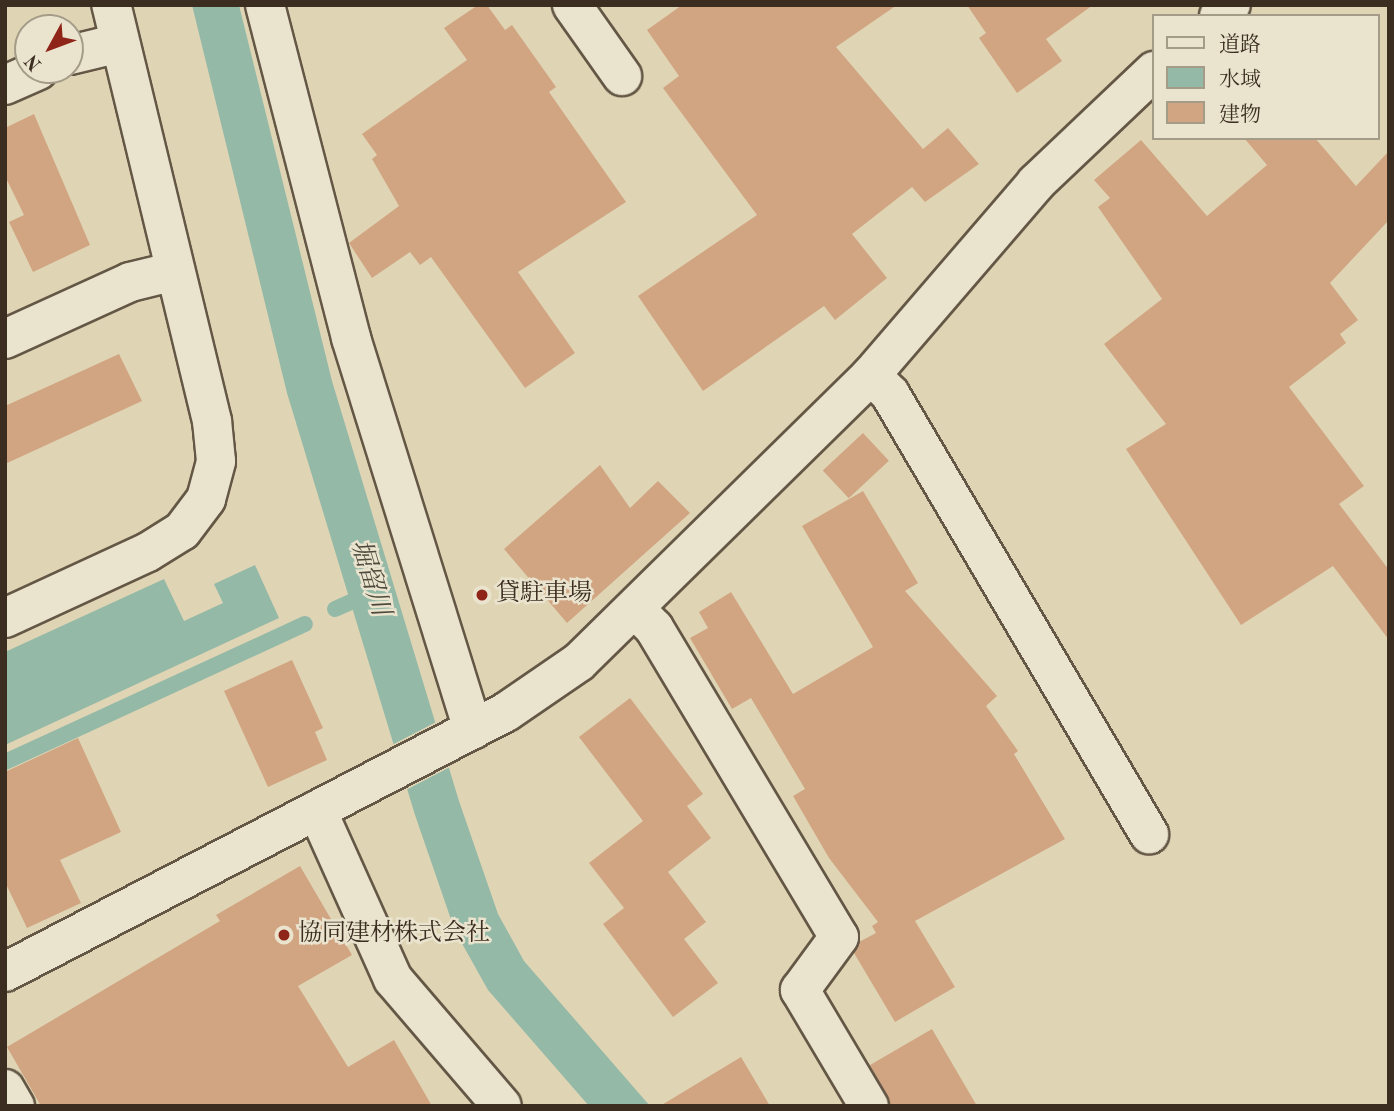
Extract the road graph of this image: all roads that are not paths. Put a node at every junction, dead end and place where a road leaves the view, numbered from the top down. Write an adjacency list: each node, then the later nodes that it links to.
1 (111, 5): 4 (street)
2 (265, 5): 13 (street)
3 (572, 5): 7 (street)
4 (120, 43): 5 (street); 8 (street)
5 (84, 52)
6 (1152, 73): 10 (street)
7 (622, 76)
8 (175, 271): 9 (street); 12 (street)
9 (5, 339)
10 (871, 375): 11 (street); 15 (street)
11 (635, 609): 13 (street); 20 (street)
12 (5, 618)
13 (466, 732): 14 (street)
14 (317, 810): 16 (street); 19 (street)
15 (1149, 834)
16 (5, 972)
17 (5, 1089): 18 (street)
18 (15, 1106)
19 (502, 1106)
20 (869, 1106)

